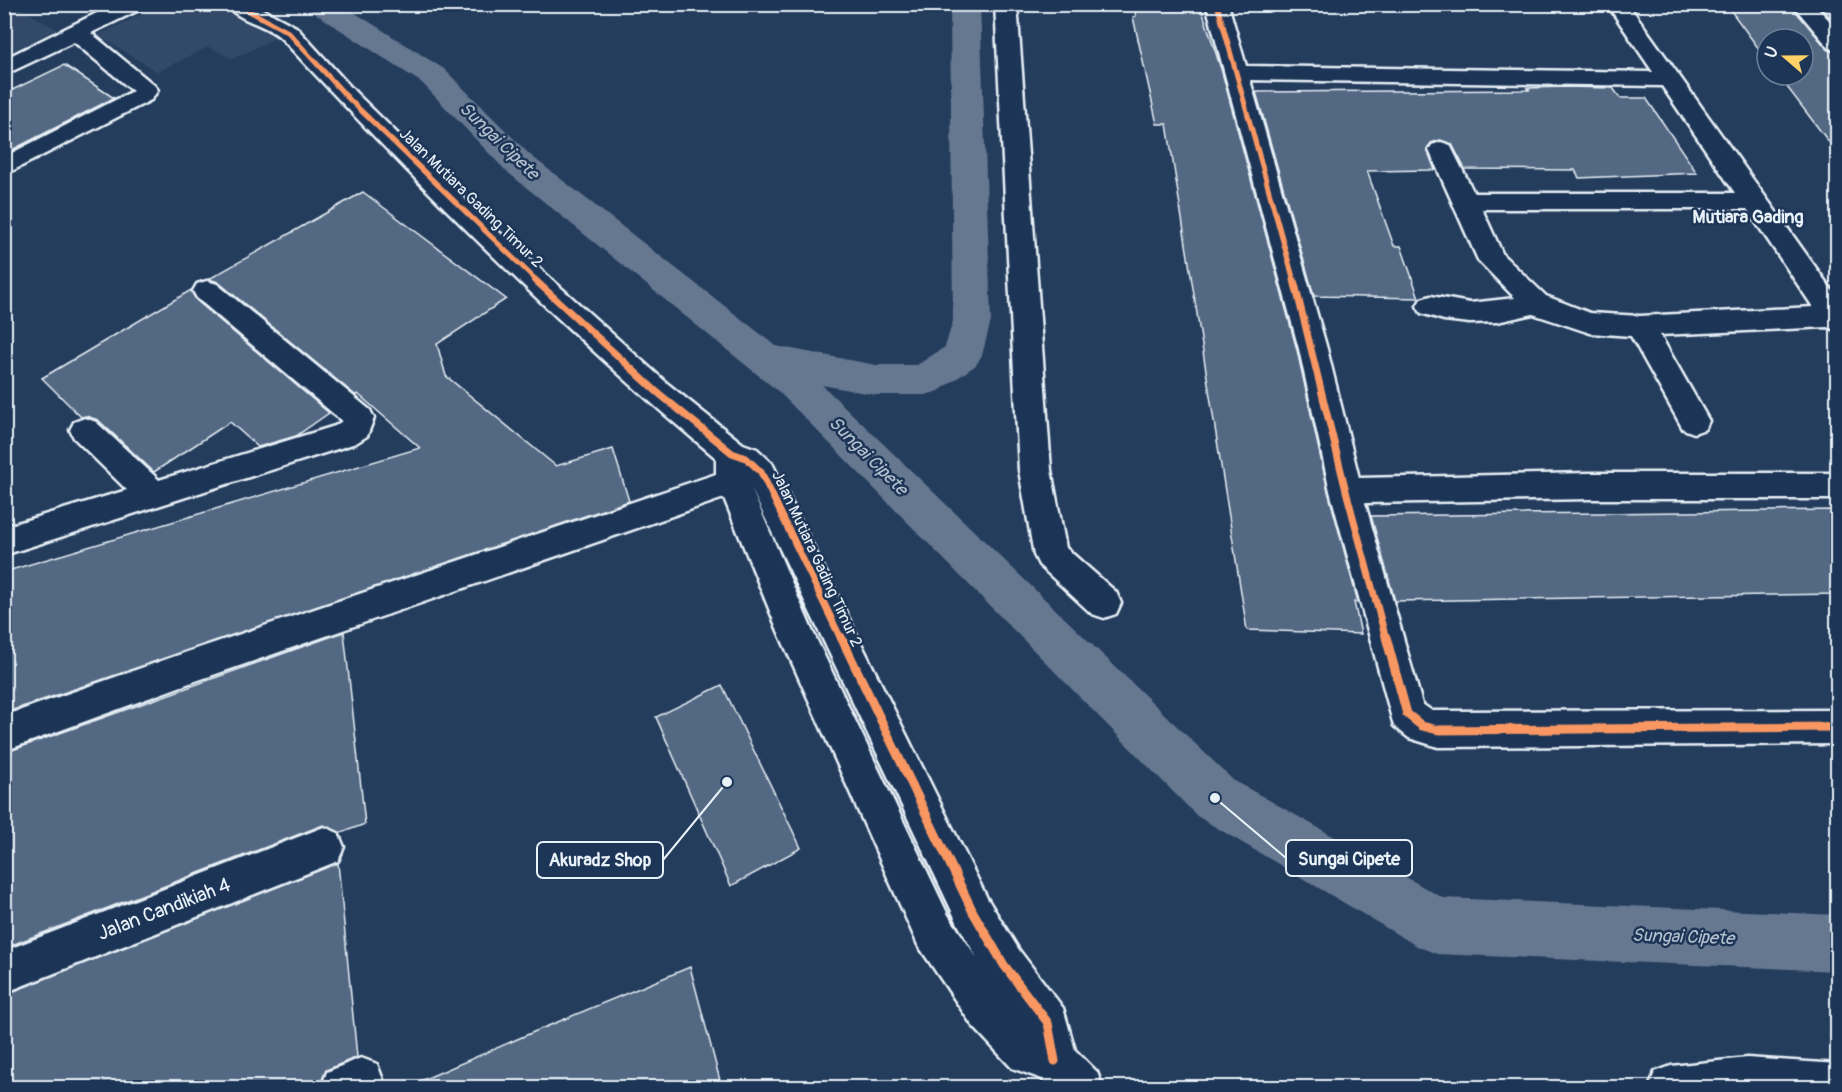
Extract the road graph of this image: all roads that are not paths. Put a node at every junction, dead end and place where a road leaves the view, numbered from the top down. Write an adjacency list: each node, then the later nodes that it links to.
1 (133, 4): 7 (street)
2 (236, 4): 23 (street, Jalan Mutiara Gading Timur 2)
3 (1006, 4): 28 (street)
4 (1217, 4): 10 (street)
5 (1617, 4): 11 (street)
6 (1802, 4): 8 (street)
7 (78, 34): 9 (street); 13 (street)
8 (1838, 44)
9 (4, 68)
10 (1236, 73): 11 (street); 25 (street)
11 (1669, 79): 15 (street)
12 (1441, 150): 14 (street)
13 (4, 167)
14 (1463, 201): 15 (street); 17 (street)
15 (1753, 201): 19 (street)
16 (207, 291): 26 (street)
17 (1536, 303): 18 (street); 20 (street)
18 (1431, 306)
19 (1836, 319): 20 (street)
20 (1640, 326): 21 (street)
21 (1694, 421)
22 (85, 430): 26 (street)
23 (742, 469): 30 (street); 33 (street, Jalan Mutiara Gading Timur 2)
24 (1838, 486): 25 (street)
25 (1346, 491): 29 (street)
26 (154, 495): 27 (street)
27 (4, 540)
28 (1104, 603)
29 (1838, 727)
30 (4, 734)
31 (324, 848): 32 (street, Jalan Candikiah 4)
32 (4, 972)
33 (1068, 1074)
34 (1838, 1086): 35 (street)
35 (1671, 1088)

